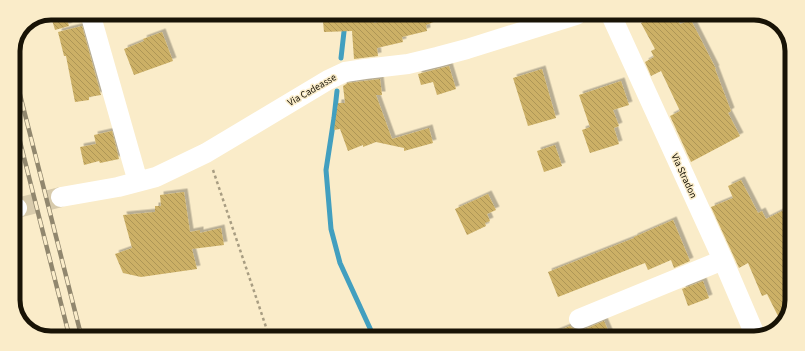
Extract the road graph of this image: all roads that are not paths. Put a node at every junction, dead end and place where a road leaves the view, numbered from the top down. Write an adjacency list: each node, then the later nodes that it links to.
1 (92, 20): 4 (street)
2 (560, 20): 4 (street, Via Cadeasse)
3 (613, 20): 6 (street, Via Stradon)
4 (138, 182): 5 (street, Via Cadeasse)
5 (61, 197)
6 (723, 260): 7 (street); 8 (street, Via Stradon)
7 (579, 319)
8 (753, 331)

